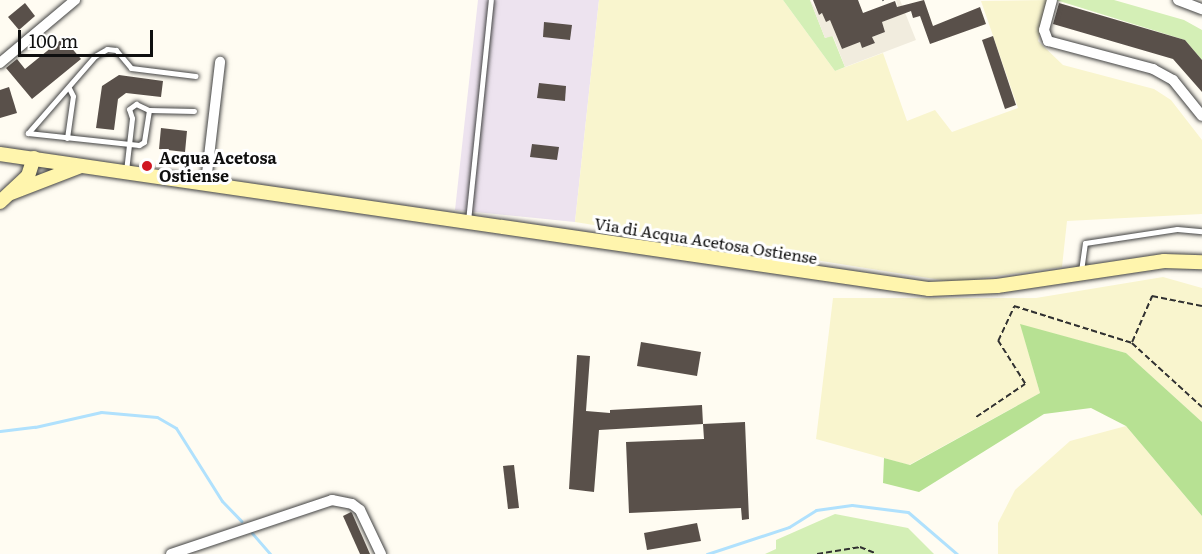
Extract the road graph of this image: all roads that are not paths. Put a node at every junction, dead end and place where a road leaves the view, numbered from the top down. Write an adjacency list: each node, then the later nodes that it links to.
1 (75, 0): 7 (street)
2 (491, 0): 22 (lane)
3 (1052, 0): 12 (street)
4 (1178, 0): 5 (street)
5 (1202, 7)
6 (220, 62): 20 (street)
7 (0, 63)
8 (196, 76): 9 (lane)
9 (69, 88): 14 (lane); 14 (lane)
10 (194, 111): 11 (lane)
11 (148, 113): 13 (lane); 13 (lane); 15 (lane)
12 (1202, 116)
13 (132, 118): 15 (lane)
14 (67, 138): 15 (lane)
15 (130, 146): 19 (lane)
16 (0, 154): 17 (street, Via di Acqua Acetosa Ostiense)
17 (34, 158): 18 (street, Via di Acqua Acetosa Ostiense); 21 (street)
18 (83, 165): 19 (street, Via di Acqua Acetosa Ostiense); 21 (street)
19 (126, 171): 20 (street, Via di Acqua Acetosa Ostiense)
20 (206, 182): 22 (street, Via di Acqua Acetosa Ostiense)
21 (5, 198)
22 (468, 221): 25 (street, Via di Acqua Acetosa Ostiense)
23 (1202, 231): 25 (lane)
24 (1202, 261): 25 (street, Via di Acqua Acetosa Ostiense)
25 (1081, 273)
26 (171, 554): 27 (street)
27 (381, 554)

